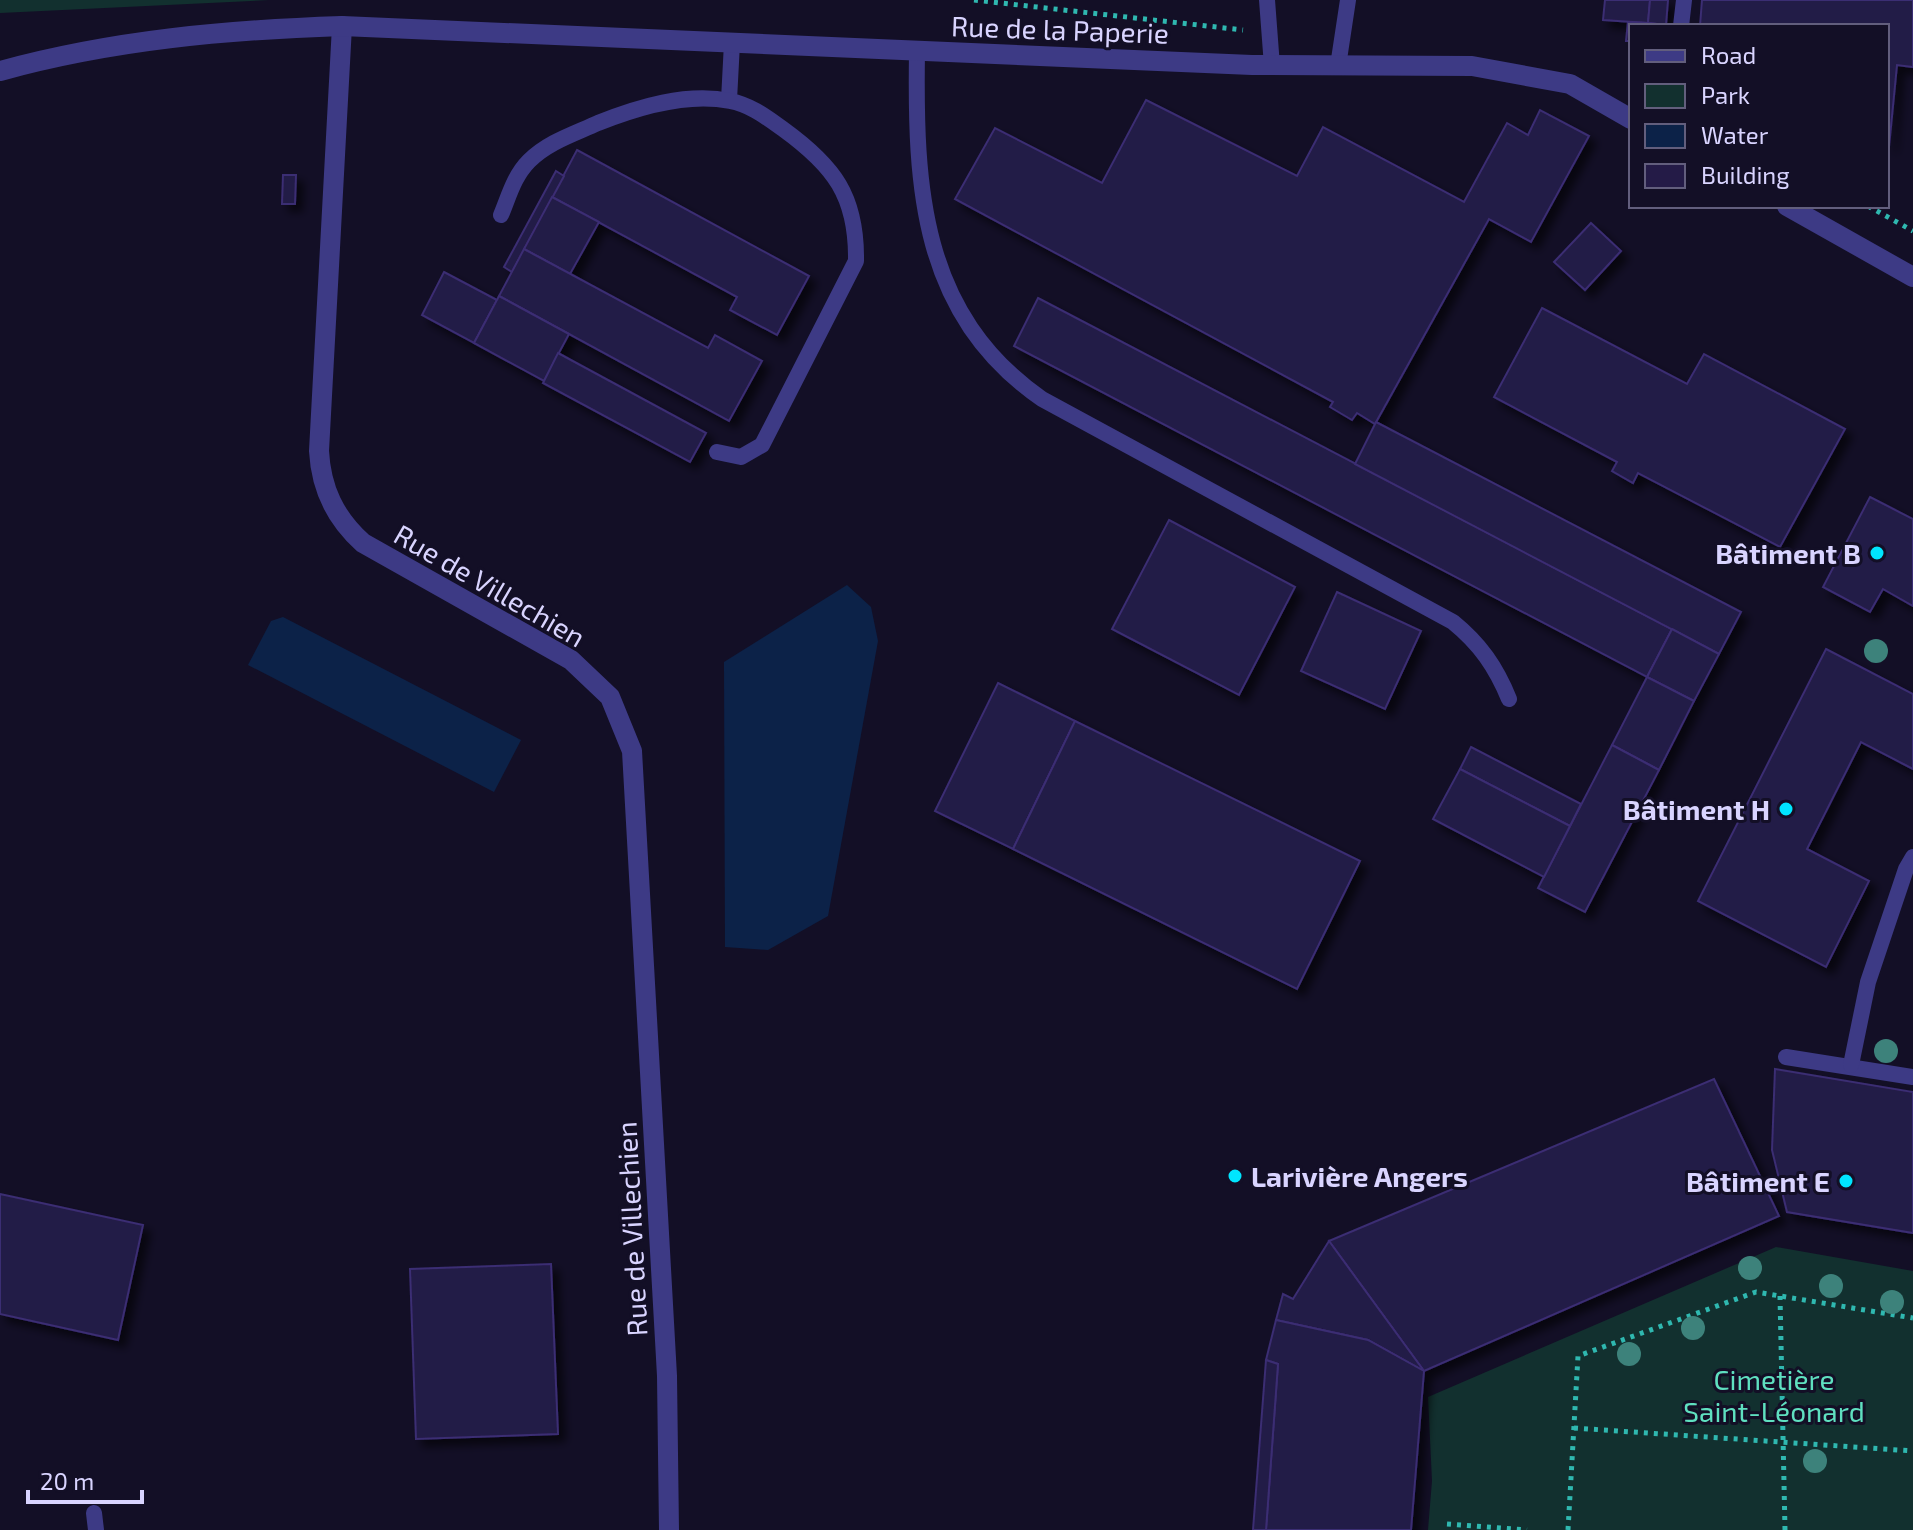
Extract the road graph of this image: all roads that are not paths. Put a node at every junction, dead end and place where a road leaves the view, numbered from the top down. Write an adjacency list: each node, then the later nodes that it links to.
1 (1267, 0): 8 (lane)
2 (1348, 0): 9 (lane)
3 (1684, 0): 4 (lane)
4 (1681, 24)
5 (342, 26): 6 (street, Rue de la Paperie); 10 (street, Rue de la Paperie); 22 (street, Rue de Villechien)
6 (732, 43): 7 (street, Rue de la Paperie); 11 (lane)
7 (917, 51): 8 (street, Rue de la Paperie); 17 (lane)
8 (1272, 66): 9 (street, Rue de la Paperie)
9 (1338, 66): 12 (street, Rue de la Paperie)
10 (0, 71)
11 (729, 100): 14 (lane); 16 (lane)
12 (1629, 118)
13 (1791, 208): 15 (street)
14 (501, 215)
15 (1913, 277)
16 (717, 452)
17 (1509, 699)
18 (1913, 857): 20 (lane)
19 (1786, 1057): 20 (lane)
20 (1851, 1065): 21 (lane)
21 (1913, 1077)
22 (669, 1530)

